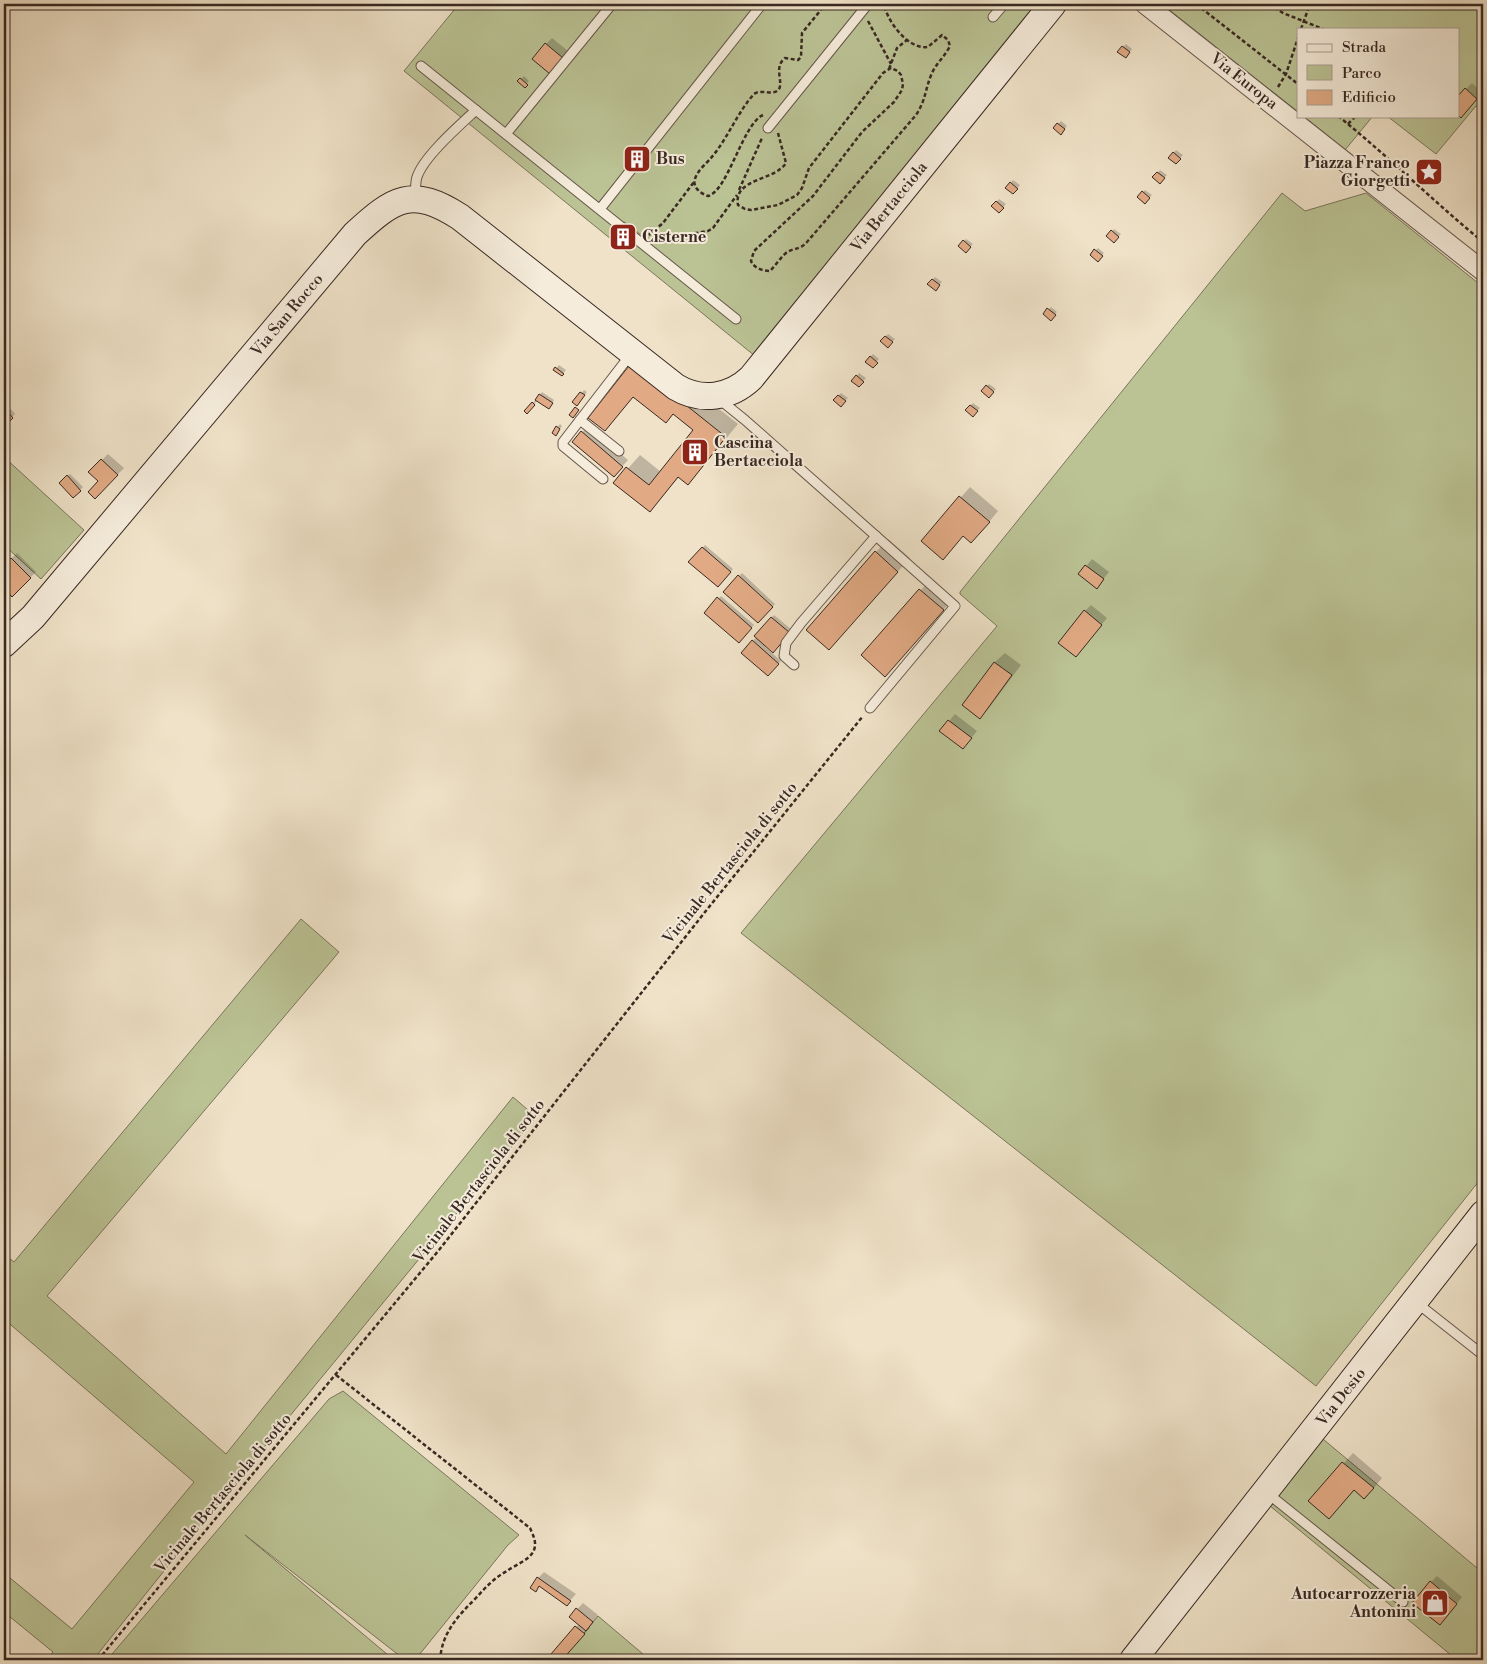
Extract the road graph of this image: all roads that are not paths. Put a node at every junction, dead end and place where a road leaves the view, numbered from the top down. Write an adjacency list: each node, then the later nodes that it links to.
1 (612, 4): 11 (lane)
2 (762, 4): 13 (lane)
3 (868, 4): 10 (lane)
4 (1004, 4): 7 (lane)
5 (1053, 4): 17 (street, Via Bertacciola)
6 (1145, 4): 14 (street, Via Europa)
7 (993, 17)
8 (421, 66): 9 (lane)
9 (476, 110): 11 (lane); 12 (lane)
10 (768, 128)
11 (506, 134): 13 (lane)
12 (415, 199): 16 (street, Via San Rocco); 22 (street, Via San Rocco)
13 (600, 210): 15 (lane)
14 (1483, 271)
15 (736, 319)
16 (628, 348): 17 (street, Via Bertacciola); 18 (lane)
17 (715, 396): 21 (lane)
18 (580, 420): 19 (lane); 20 (lane)
19 (619, 451)
20 (603, 479)
21 (876, 536): 23 (lane); 24 (lane)
22 (4, 644)
23 (794, 665)
24 (870, 708)
25 (1483, 1214): 26 (street, Via Desio)
26 (1415, 1302): 27 (lane); 28 (street, Via Desio)
27 (1483, 1355)
28 (1266, 1492): 29 (lane); 30 (street, Via Desio)
29 (1403, 1602)
30 (1133, 1660)

